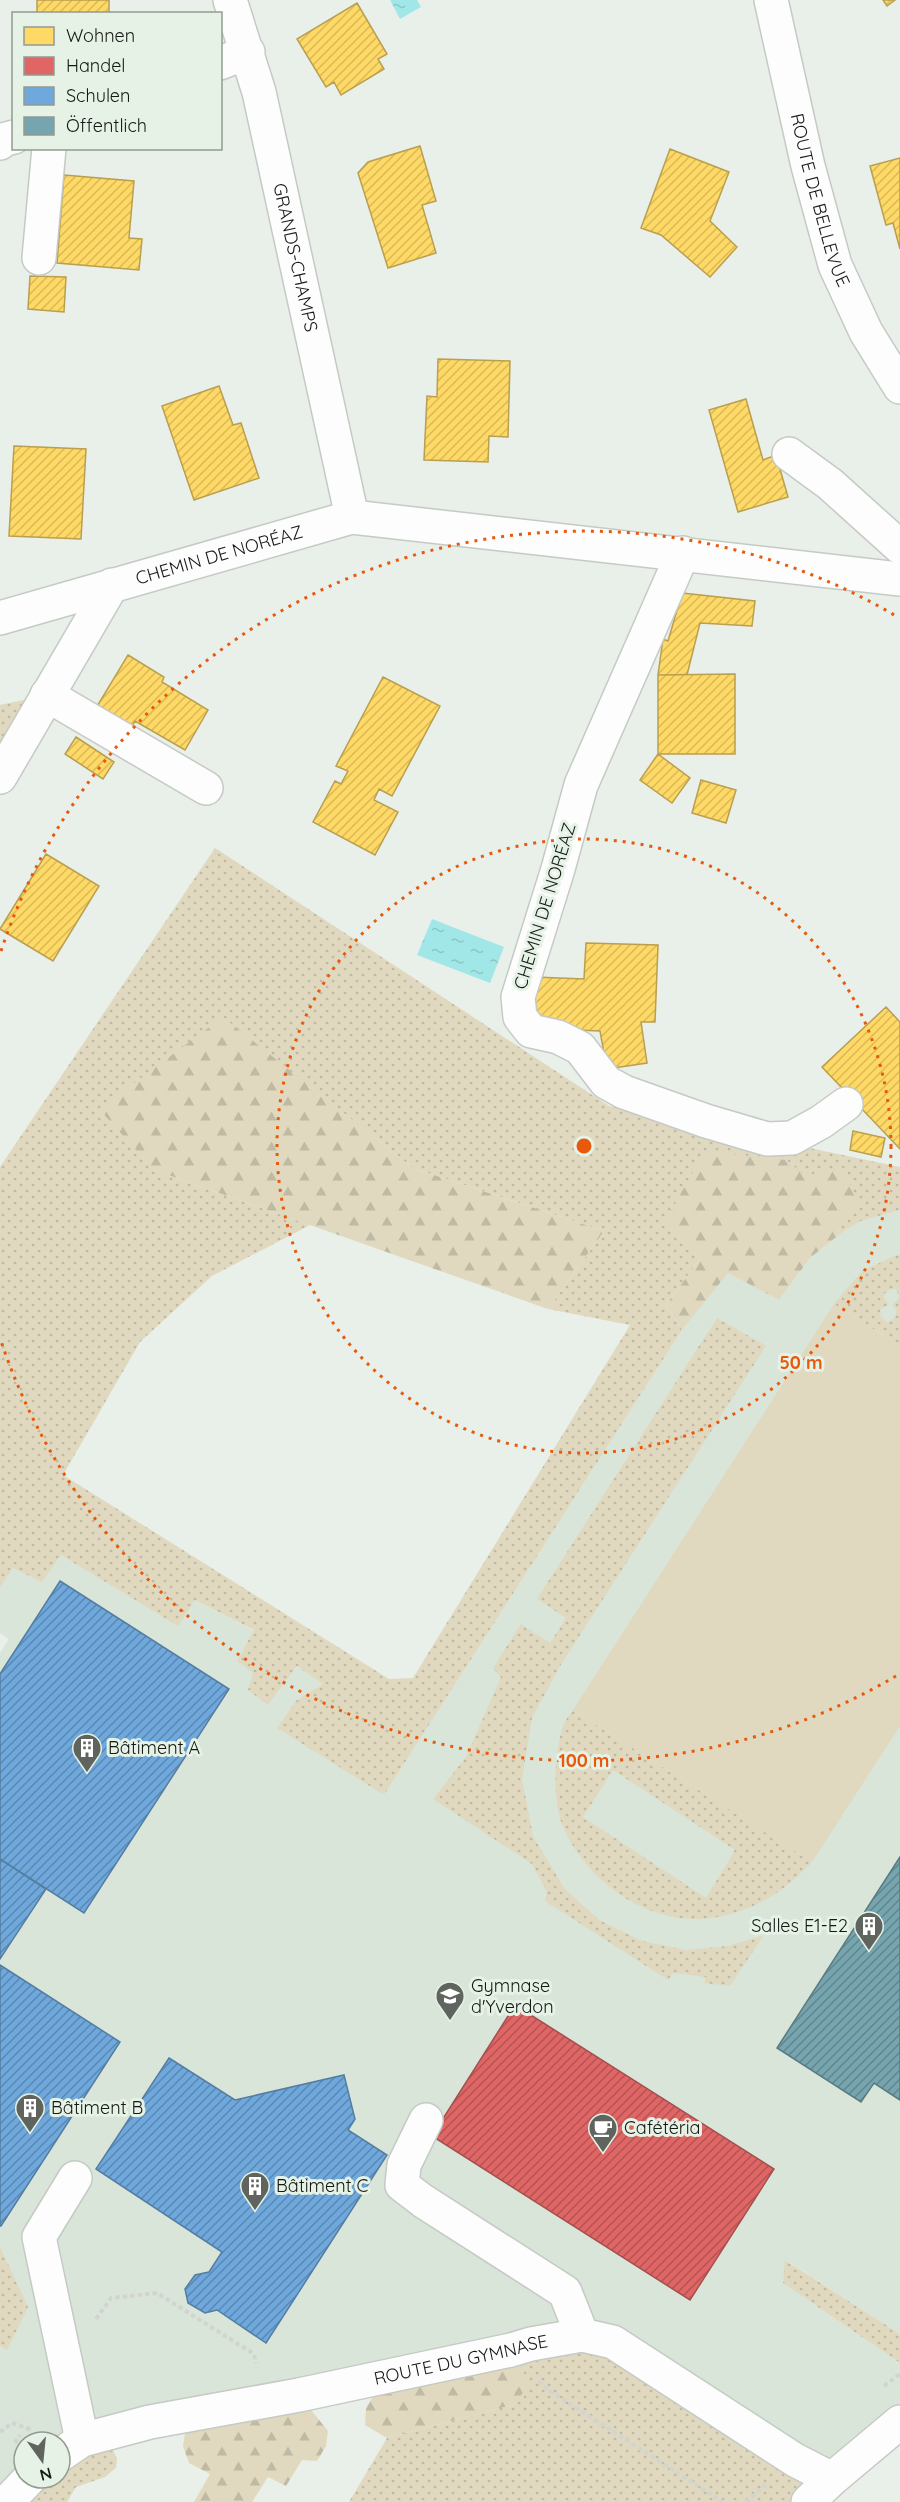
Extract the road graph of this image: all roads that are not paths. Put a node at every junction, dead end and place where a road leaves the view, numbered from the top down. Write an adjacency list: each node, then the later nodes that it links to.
1 (230, 0): 3 (street, GRANDS-CHAMPS)
2 (771, 0): 6 (street, ROUTE DE BELLEVUE)
3 (234, 58): 8 (street, GRANDS-CHAMPS)
4 (49, 150): 5 (street)
5 (39, 258)
6 (900, 387)
7 (789, 454): 9 (street)
8 (352, 517): 10 (street, CHEMIN DE NORÉAZ); 12 (street, CHEMIN DE NORÉAZ)
9 (900, 547)
10 (683, 553): 11 (street, CHEMIN DE NORÉAZ); 17 (street, CHEMIN DE NORÉAZ)
11 (900, 579)
12 (112, 585): 13 (street, CHEMIN DE NORÉAZ); 14 (street, CHEMIN DE NORÉAZ)
13 (0, 618)
14 (47, 695): 15 (street, CHEMIN DE NORÉAZ); 16 (street)
15 (0, 777)
16 (206, 788)
17 (846, 1104)
18 (426, 2120): 20 (street)
19 (75, 2178): 22 (street)
20 (582, 2335): 23 (street, ROUTE DU GYMNASE); 24 (street, ROUTE DU GYMNASE)
21 (900, 2422): 24 (street)
22 (68, 2430)
23 (72, 2447)
24 (831, 2479): 27 (street)
25 (18, 2490): 26 (street)
26 (7, 2502)
27 (808, 2502)

